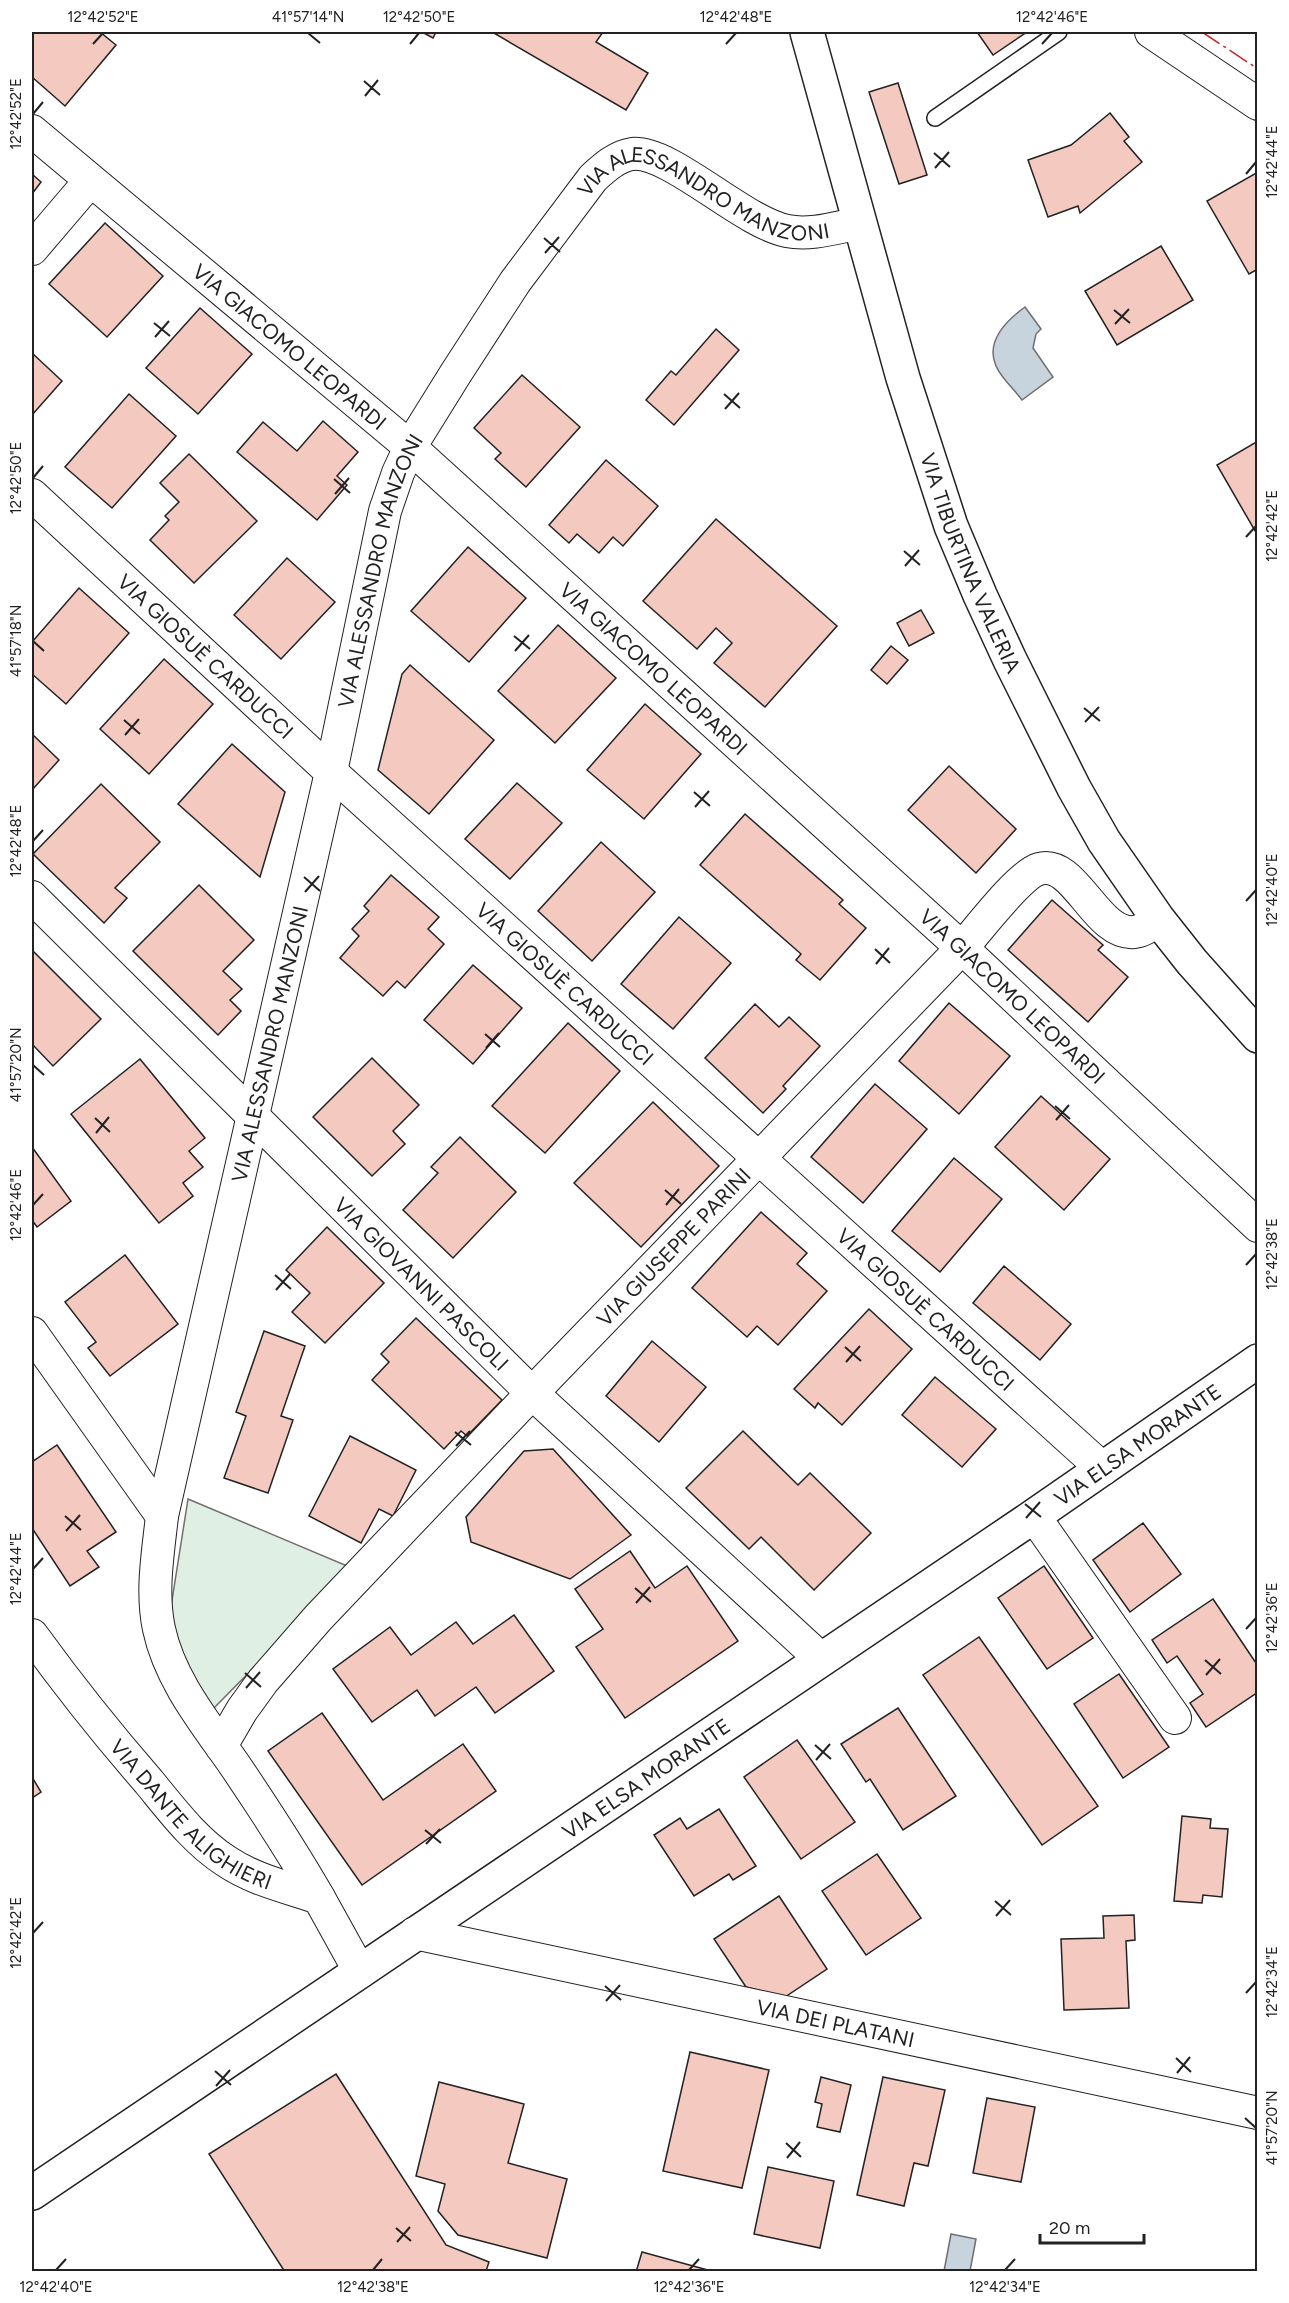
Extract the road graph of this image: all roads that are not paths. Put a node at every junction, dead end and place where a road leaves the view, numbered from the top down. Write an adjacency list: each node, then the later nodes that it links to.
1 (807, 32): 8 (street, VIA TIBURTINA VALERIA)
2 (1059, 32): 5 (lane)
3 (1151, 32): 4 (street)
4 (1257, 104)
5 (934, 118)
6 (32, 131): 7 (street, VIA GIACOMO LEOPARDI)
7 (90, 181): 9 (street); 10 (street, VIA GIACOMO LEOPARDI)
8 (860, 223): 10 (street, VIA ALESSANDRO MANZONI); 14 (street, VIA TIBURTINA VALERIA)
9 (32, 249)
10 (410, 447): 12 (street, VIA ALESSANDRO MANZONI); 15 (street, VIA GIACOMO LEOPARDI)
11 (32, 495): 12 (street, VIA GIOSUÈ CARDUCCI)
12 (331, 772): 19 (street, VIA ALESSANDRO MANZONI); 20 (street, VIA GIOSUÈ CARDUCCI)
13 (32, 897): 19 (street, VIA GIOVANNI PASCOLI)
14 (1158, 919): 15 (street, VIA GIUSEPPE PARINI); 16 (street, VIA TIBURTINA VALERIA)
15 (962, 948): 20 (street, VIA GIUSEPPE PARINI); 21 (street, VIA GIACOMO LEOPARDI)
16 (1226, 1001): 17 (street, VIA TIBURTINA VALERIA); 18 (street)
17 (1257, 1036)
18 (1257, 1049)
19 (251, 1117): 24 (street, VIA GIOVANNI PASCOLI); 26 (street, VIA ALESSANDRO MANZONI)
20 (758, 1158): 24 (street, VIA GIUSEPPE PARINI); 25 (street, VIA GIOSUÈ CARDUCCI)
21 (1257, 1226)
22 (32, 1333): 26 (street)
23 (1257, 1361): 25 (street, VIA ELSA MORANTE)
24 (532, 1393): 29 (street, VIA GIOVANNI PASCOLI); 31 (street, VIA GIUSEPPE PARINI)
25 (1103, 1468): 27 (street, VIA ELSA MORANTE)
26 (162, 1516): 31 (street, VIA ALESSANDRO MANZONI)
27 (1034, 1516): 29 (street, VIA ELSA MORANTE); 30 (street)
28 (32, 1635): 32 (street, VIA DANTE ALIGHIERI)
29 (821, 1659): 33 (street, VIA ELSA MORANTE)
30 (1175, 1718)
31 (221, 1746): 32 (street, VIA ALESSANDRO MANZONI)
32 (319, 1898): 34 (street)
33 (415, 1933): 34 (street, VIA ELSA MORANTE); 35 (street, VIA DEI PLATANI)
34 (360, 1972): 36 (street, VIA ELSA MORANTE)
35 (1257, 2114)
36 (32, 2193)

